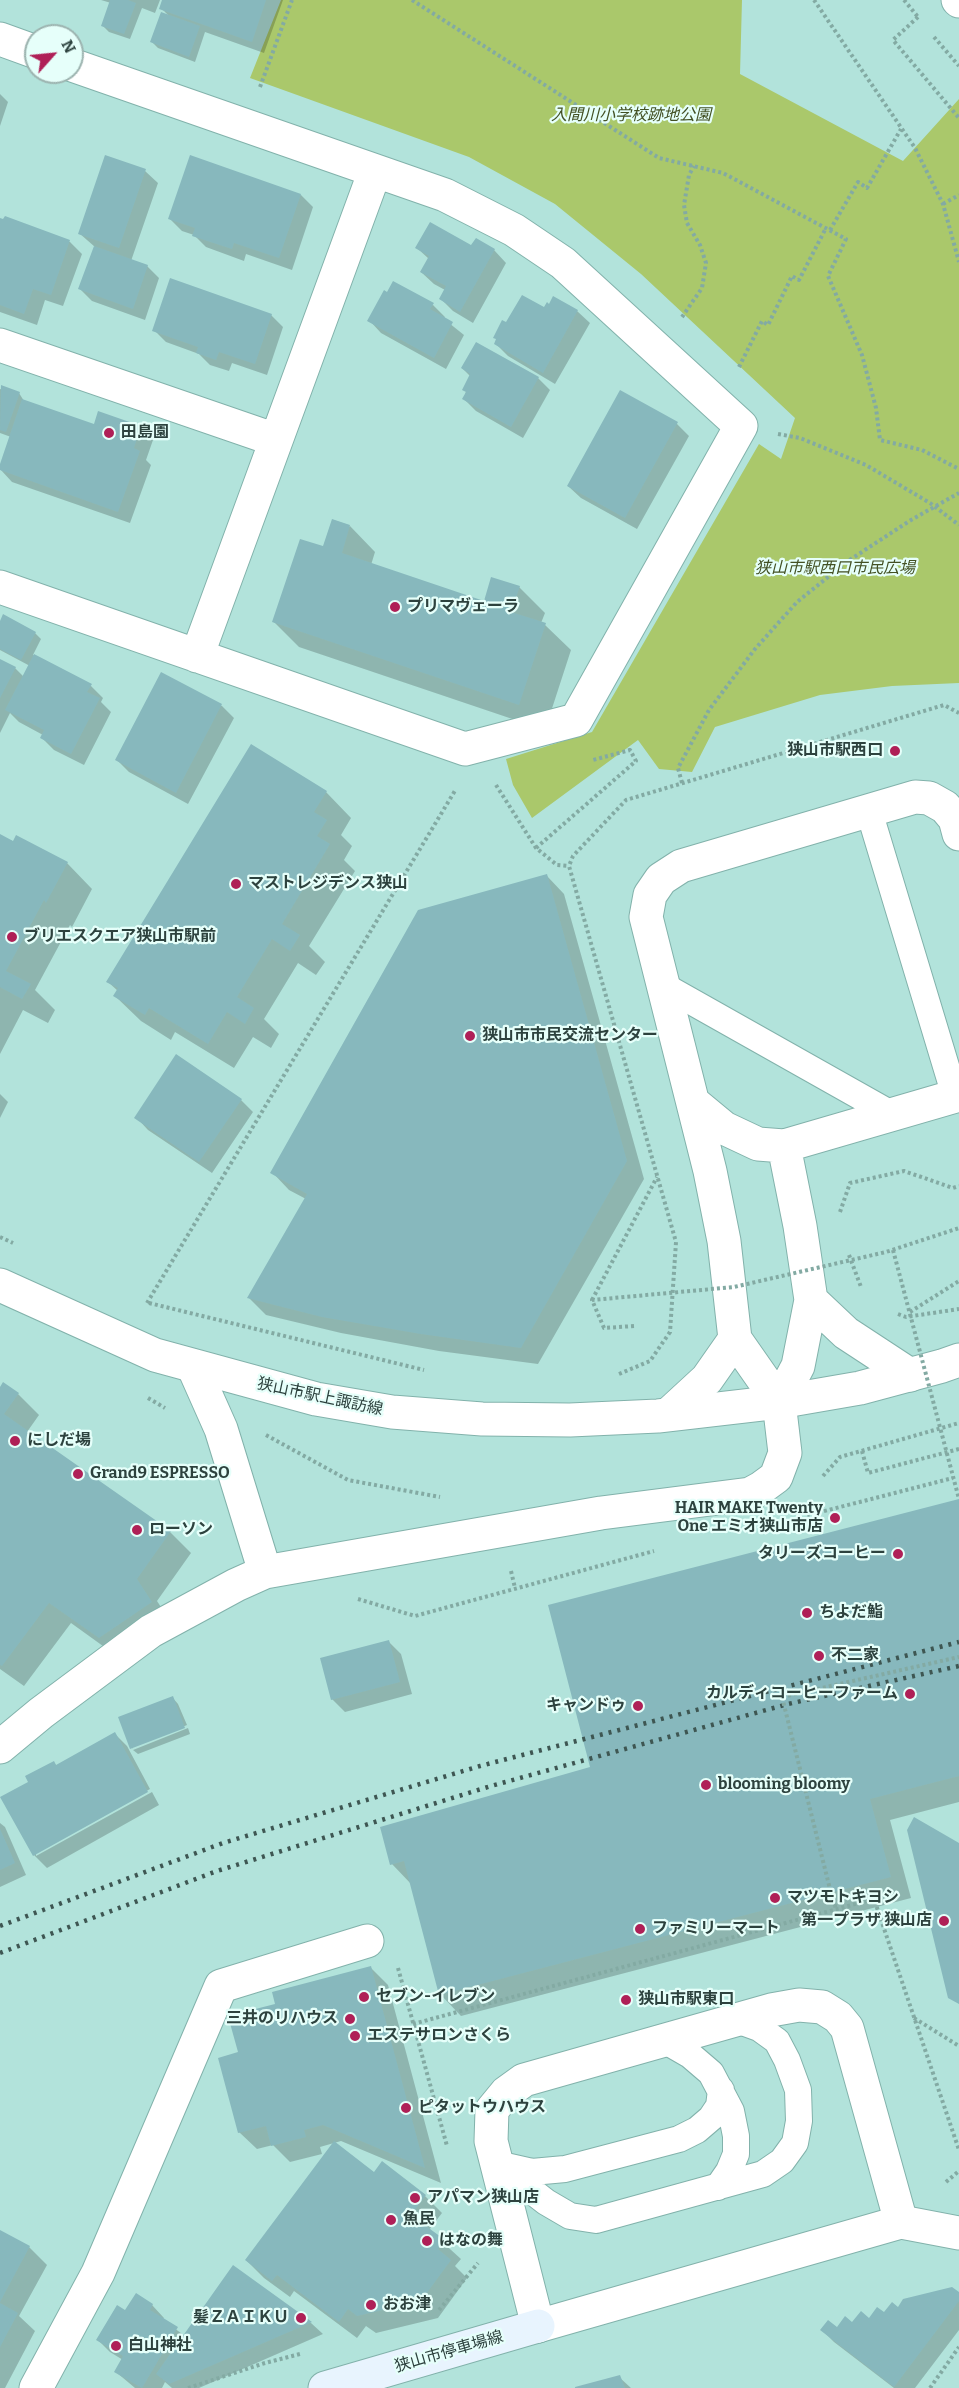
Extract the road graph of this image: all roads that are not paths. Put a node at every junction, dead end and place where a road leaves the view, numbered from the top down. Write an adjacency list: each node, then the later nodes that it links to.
1 (0, 39): 2 (street)
2 (24, 48)
3 (84, 68): 4 (street)
4 (375, 171): 6 (street); 8 (street)
5 (0, 345): 6 (street)
6 (276, 440): 8 (street)
7 (0, 587): 8 (street)
8 (197, 656)
9 (869, 811): 10 (street); 11 (street); 12 (lane)
10 (959, 834)
11 (664, 986): 13 (street); 14 (lane)
12 (957, 1096): 14 (street)
13 (695, 1104): 15 (street); 18 (street)
14 (893, 1115): 15 (street)
15 (784, 1146): 17 (street)
16 (0, 1285): 20 (street, 狭山市駅上諏訪線)
17 (811, 1300): 21 (street); 22 (street)
18 (735, 1339): 22 (street); 23 (street)
19 (959, 1360): 21 (street, 狭山市駅上諏訪線)
20 (193, 1366): 23 (street, 狭山市駅上諏訪線); 24 (street)
21 (910, 1375): 22 (street, 狭山市駅上諏訪線)
22 (779, 1402): 23 (street, 狭山市駅上諏訪線); 24 (street)
23 (664, 1415)
24 (265, 1572): 25 (street)
25 (0, 1747)
26 (367, 1941): 35 (street)
27 (737, 2020): 28 (street); 31 (lane); 32 (street)
28 (664, 2040): 29 (lane); 30 (street)
29 (721, 2090): 30 (lane); 31 (lane)
30 (496, 2163): 31 (lane); 34 (street)
31 (718, 2187)
32 (901, 2222): 33 (street); 34 (street)
33 (959, 2233)
34 (538, 2326): 36 (main road, 狭山市停車場線)
35 (36, 2388)
36 (325, 2388)

